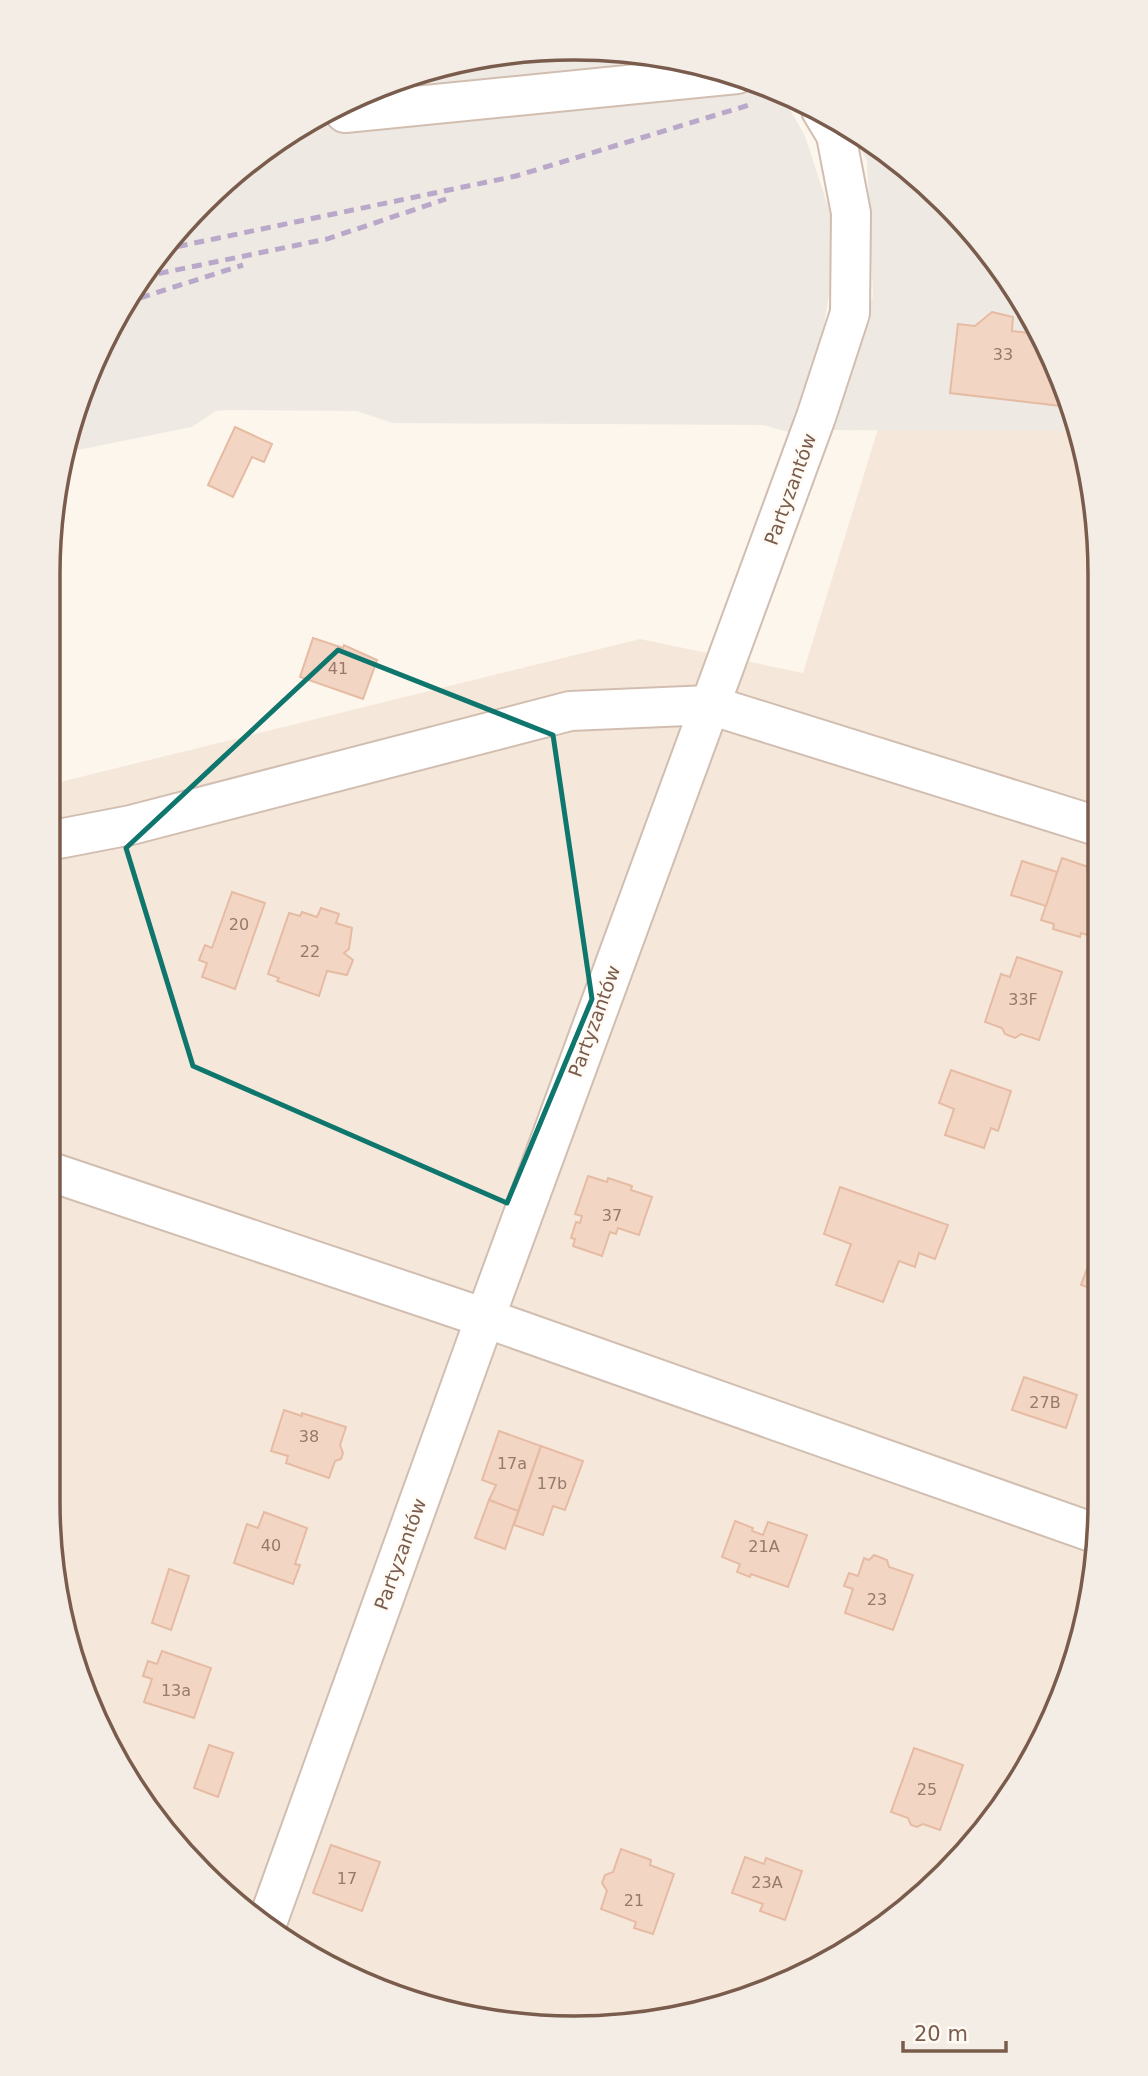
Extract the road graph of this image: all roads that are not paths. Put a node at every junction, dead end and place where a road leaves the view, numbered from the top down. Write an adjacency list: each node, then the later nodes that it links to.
1 (707, 77): 2 (street)
2 (346, 113)
3 (832, 129): 4 (street, Partyzantów)
4 (710, 705): 5 (street); 6 (street); 8 (street, Partyzantów)
5 (1088, 823)
6 (60, 839)
7 (60, 1175): 8 (street)
8 (485, 1318): 9 (street); 10 (street, Partyzantów)
9 (1087, 1530)
10 (269, 1916)

